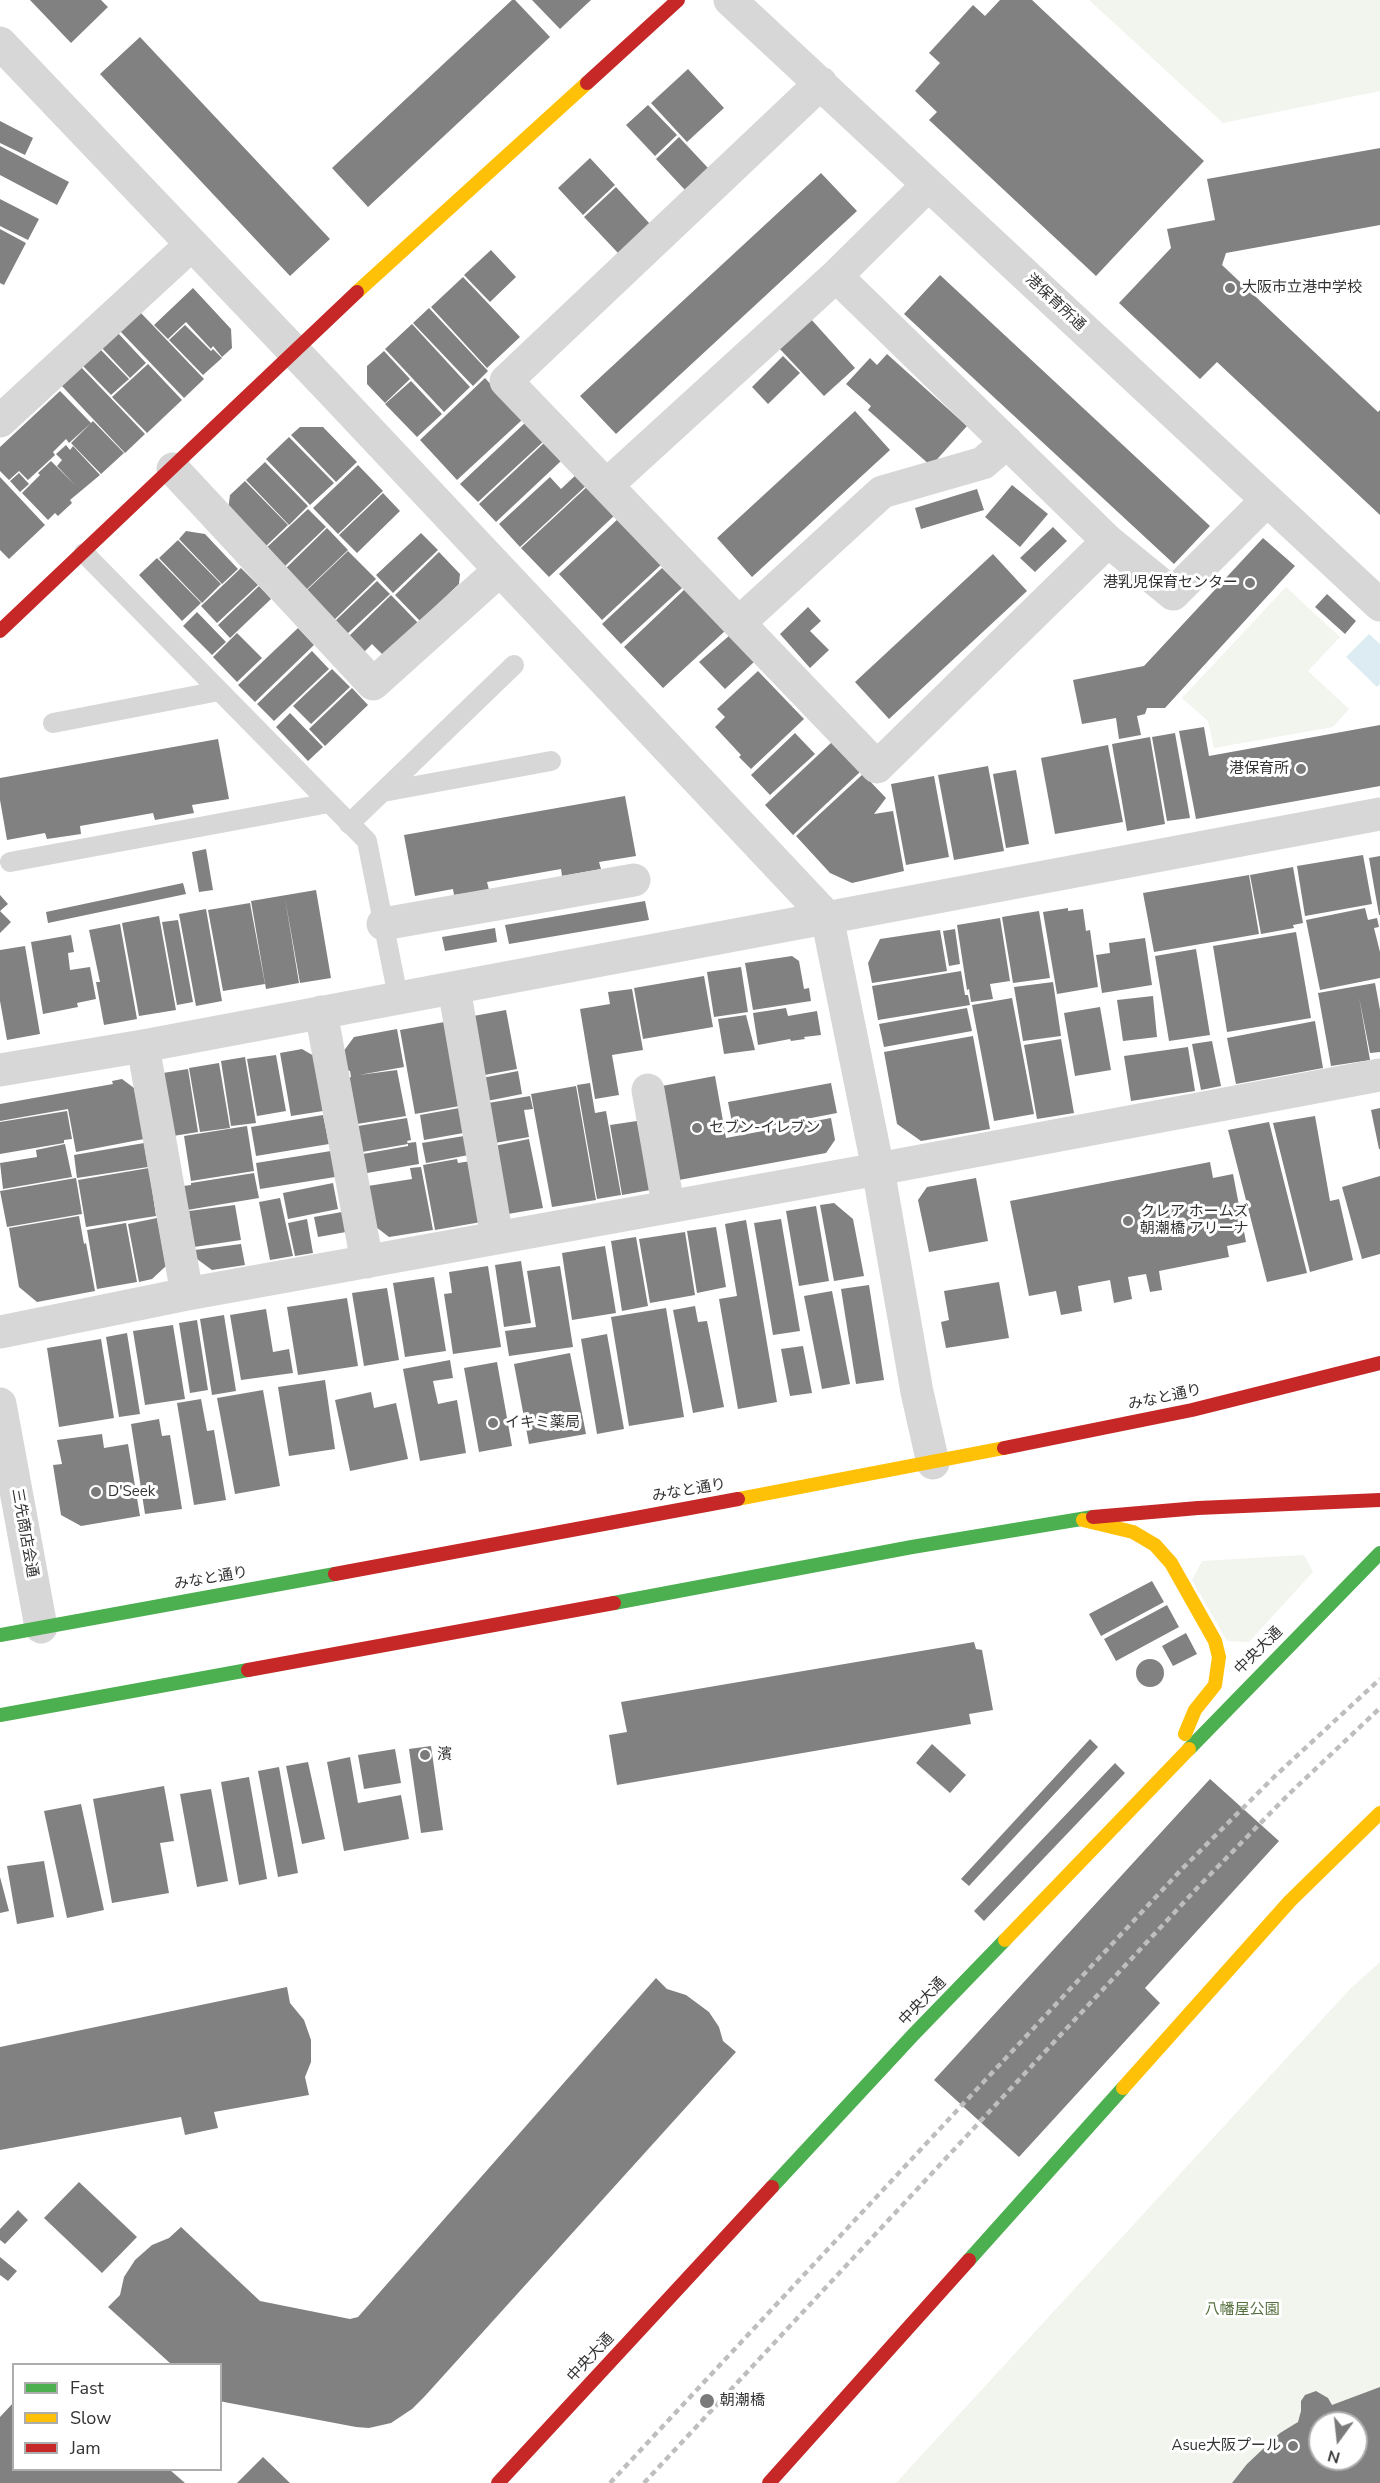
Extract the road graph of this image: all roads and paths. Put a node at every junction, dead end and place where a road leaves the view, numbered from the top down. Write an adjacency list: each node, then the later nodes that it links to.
1 (678, 0): 8 (main road)
2 (730, 0): 4 (street, 港保育所通)
3 (0, 43): 6 (street)
4 (821, 83): 5 (street, 港保育所通); 12 (street)
5 (928, 185): 7 (street); 13 (street, 港保育所通)
6 (191, 244): 8 (street); 9 (street)
7 (836, 276): 10 (street); 12 (street)
8 (294, 352): 11 (main road); 16 (street)
9 (0, 421)
10 (1007, 442): 14 (street); 18 (street)
11 (173, 469): 15 (main road); 16 (street)
12 (607, 485): 18 (street)
13 (1268, 500): 14 (street); 17 (street, 港保育所通)
14 (1108, 542): 18 (street)
15 (84, 553): 19 (main road); 21 (lane)
16 (500, 570): 30 (street)
17 (1380, 604)
18 (740, 622)
19 (0, 631)
20 (514, 665): 24 (lane)
21 (219, 691): 22 (lane); 25 (lane)
22 (53, 723)
23 (551, 761): 24 (lane)
24 (384, 792): 27 (lane)
25 (329, 802): 27 (lane); 28 (lane)
26 (1380, 814): 30 (street)
27 (349, 824): 31 (lane)
28 (10, 862)
29 (634, 880): 31 (street)
30 (827, 917): 32 (street); 39 (street)
31 (383, 924): 33 (lane)
32 (454, 988): 33 (street); 41 (street)
33 (398, 997): 34 (street)
34 (321, 1012): 35 (street); 42 (street)
35 (143, 1046): 36 (street); 43 (street)
36 (0, 1070)
37 (1380, 1075): 39 (street)
38 (648, 1090): 40 (street)
39 (878, 1169): 40 (street); 47 (street)
40 (668, 1205): 41 (street)
41 (497, 1238): 42 (street)
42 (367, 1262): 43 (street)
43 (187, 1294): 44 (street)
44 (0, 1332)
45 (1380, 1363): 47 (main road, みなと通り)
46 (0, 1404): 51 (street, 三先商店会通)
47 (933, 1463): 51 (main road, みなと通り)
48 (1380, 1500): 49 (main road)
49 (1077, 1518): 53 (main road); 54 (main road)
50 (1380, 1553): 54 (main road, 中央大通)
51 (41, 1627): 52 (main road, みなと通り)
52 (0, 1635)
53 (0, 1715)
54 (1172, 1766): 56 (main road, 中央大通)
55 (1380, 1813): 57 (main road)
56 (498, 2483)
57 (769, 2483)

